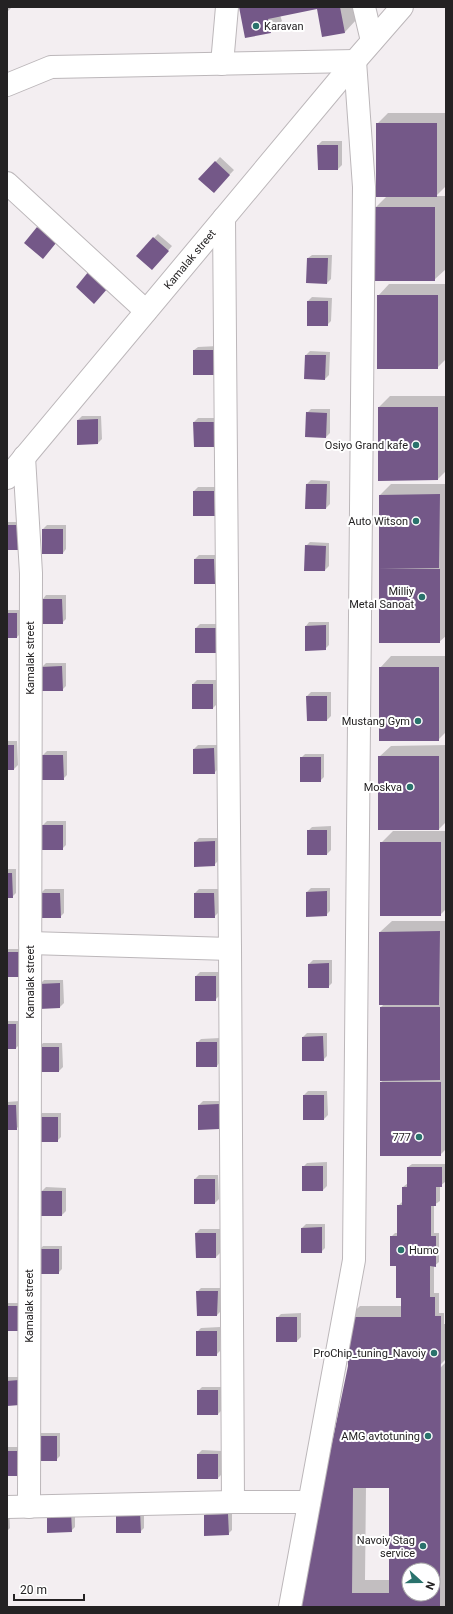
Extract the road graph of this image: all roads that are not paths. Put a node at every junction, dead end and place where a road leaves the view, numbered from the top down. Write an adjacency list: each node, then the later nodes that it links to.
1 (227, 7): 6 (street)
2 (364, 7): 4 (street)
3 (402, 7): 4 (street, Kamalak street)
4 (372, 41): 5 (street, Kamalak street)
5 (355, 61): 6 (street); 9 (street, Kamalak street); 16 (street)
6 (222, 64): 7 (street)
7 (7, 85)
8 (7, 183): 10 (street)
9 (224, 218): 10 (street, Kamalak street); 14 (street)
10 (146, 311): 11 (street, Kamalak street)
11 (24, 457): 12 (street, Kamalak street); 13 (street, Kamalak street)
12 (7, 478)
13 (30, 943): 14 (street); 18 (street, Kamalak street)
14 (230, 949): 15 (street)
15 (233, 1502): 16 (street); 18 (street)
16 (310, 1502): 19 (street)
17 (7, 1507): 18 (street)
18 (29, 1507)
19 (290, 1607)

